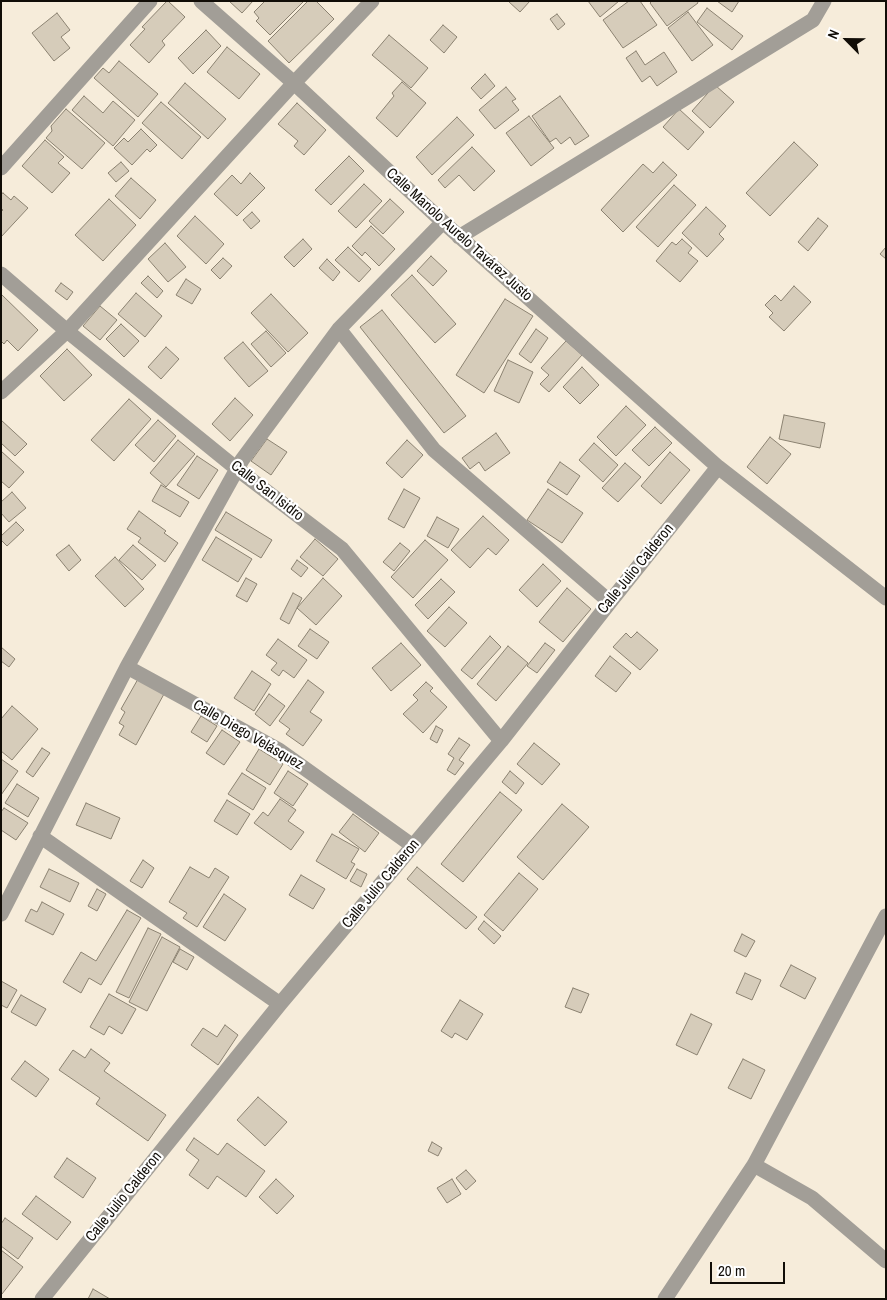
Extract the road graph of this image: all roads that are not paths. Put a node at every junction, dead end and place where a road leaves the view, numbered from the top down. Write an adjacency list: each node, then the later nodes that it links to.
1 (150, 1): 6 (street)
2 (201, 1): 5 (street, Calle Manolo Aurelo Tavárez Justo)
3 (372, 1): 5 (street)
4 (824, 1): 8 (street)
5 (294, 83): 7 (street, Calle Manolo Aurelo Tavárez Justo); 11 (street)
6 (1, 168)
7 (442, 222): 8 (street, Calle Manolo Aurelo Tavárez Justo); 10 (street)
8 (459, 237): 13 (street, Calle Manolo Aurelo Tavárez Justo)
9 (1, 274): 11 (street, Calle San Isidro)
10 (339, 328): 14 (street); 16 (street)
11 (67, 331): 12 (street); 14 (street, Calle San Isidro)
12 (1, 392)
13 (718, 467): 15 (street, Calle Manolo Aurelo Tavárez Justo); 16 (street, Calle Julio Calderon)
14 (237, 469): 17 (street); 18 (street, Calle San Isidro)
15 (886, 598)
16 (610, 602): 18 (street, Calle Julio Calderon)
17 (127, 667): 19 (street); 20 (street, Calle Diego Velásquez)
18 (501, 741): 20 (street, Calle Julio Calderon)
19 (40, 836): 21 (street); 23 (street)
20 (414, 846): 23 (street, Calle Julio Calderon)
21 (1, 914)
22 (886, 916): 24 (street)
23 (280, 1004): 26 (street, Calle Julio Calderon)
24 (754, 1165): 25 (street); 27 (street)
25 (886, 1261)
26 (42, 1299)
27 (665, 1299)

